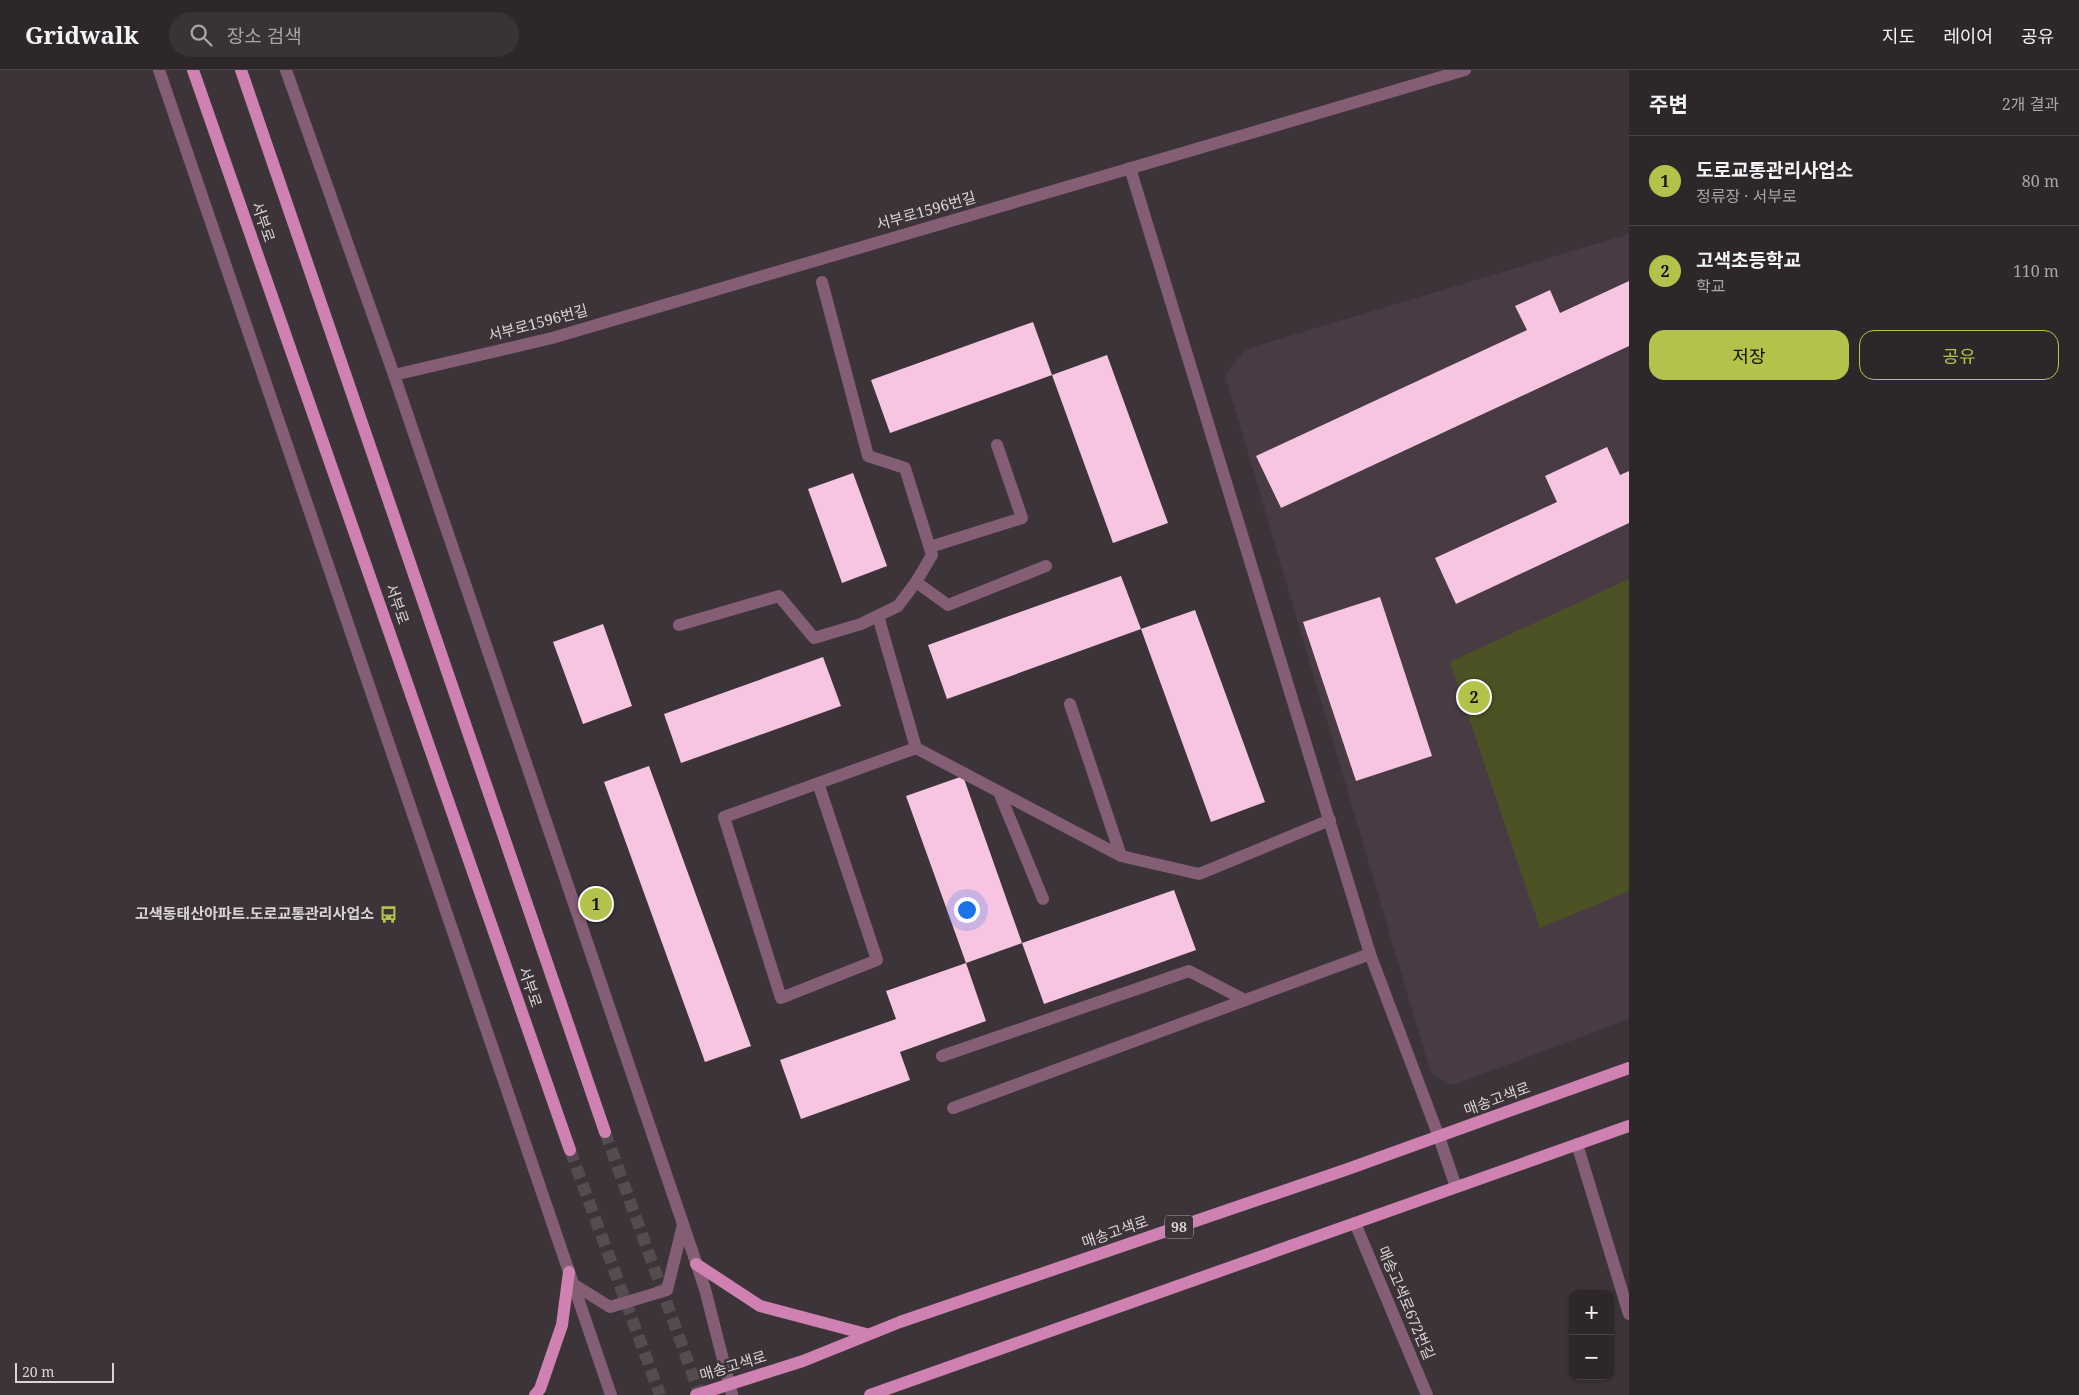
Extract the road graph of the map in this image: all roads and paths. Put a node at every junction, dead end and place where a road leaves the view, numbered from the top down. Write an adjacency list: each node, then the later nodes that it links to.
1 (160, 70): 36 (street)
2 (193, 70): 31 (main road, 서부로)
3 (241, 70): 28 (main road)
4 (286, 70): 8 (street)
5 (1465, 70): 6 (street, 서부로1596번길)
6 (1130, 168): 8 (street, 서부로1596번길); 19 (street)
7 (822, 282): 10 (street)
8 (394, 375): 34 (street)
9 (997, 446): 10 (street)
10 (930, 547): 12 (street)
11 (1046, 566): 12 (street)
12 (916, 582): 13 (street)
13 (878, 616): 14 (street); 16 (street)
14 (680, 625)
15 (1070, 704): 20 (street)
16 (916, 748): 17 (street); 18 (street)
17 (818, 783): 17 (street)
18 (999, 792): 20 (street); 21 (street)
19 (1330, 820): 20 (street); 22 (street)
20 (1121, 856)
21 (1043, 900)
22 (1370, 954): 23 (street); 29 (street)
23 (1244, 1000): 24 (street); 26 (street)
24 (942, 1056)
25 (1629, 1068): 29 (main road, 매송고색로 / 98)
26 (953, 1108)
27 (1629, 1126): 30 (main road)
28 (605, 1132)
29 (1439, 1137): 32 (street); 38 (main road, 매송고색로 / 98)
30 (1576, 1144): 32 (main road); 37 (street)
31 (570, 1150)
32 (1456, 1187): 33 (main road)
33 (1355, 1223): 40 (main road); 45 (street, 매송고색로672번길)
34 (683, 1224): 35 (street); 36 (street)
35 (696, 1264): 38 (main road); 39 (street)
36 (571, 1278): 41 (main road); 42 (street)
37 (1629, 1314)
38 (866, 1334): 39 (main road, 매송고색로 / 98)
39 (730, 1390): 43 (main road, 매송고색로 / 98)
40 (895, 1391): 44 (main road)
41 (535, 1395)
42 (612, 1395)
43 (696, 1395)
44 (870, 1395)
45 (1427, 1395)

